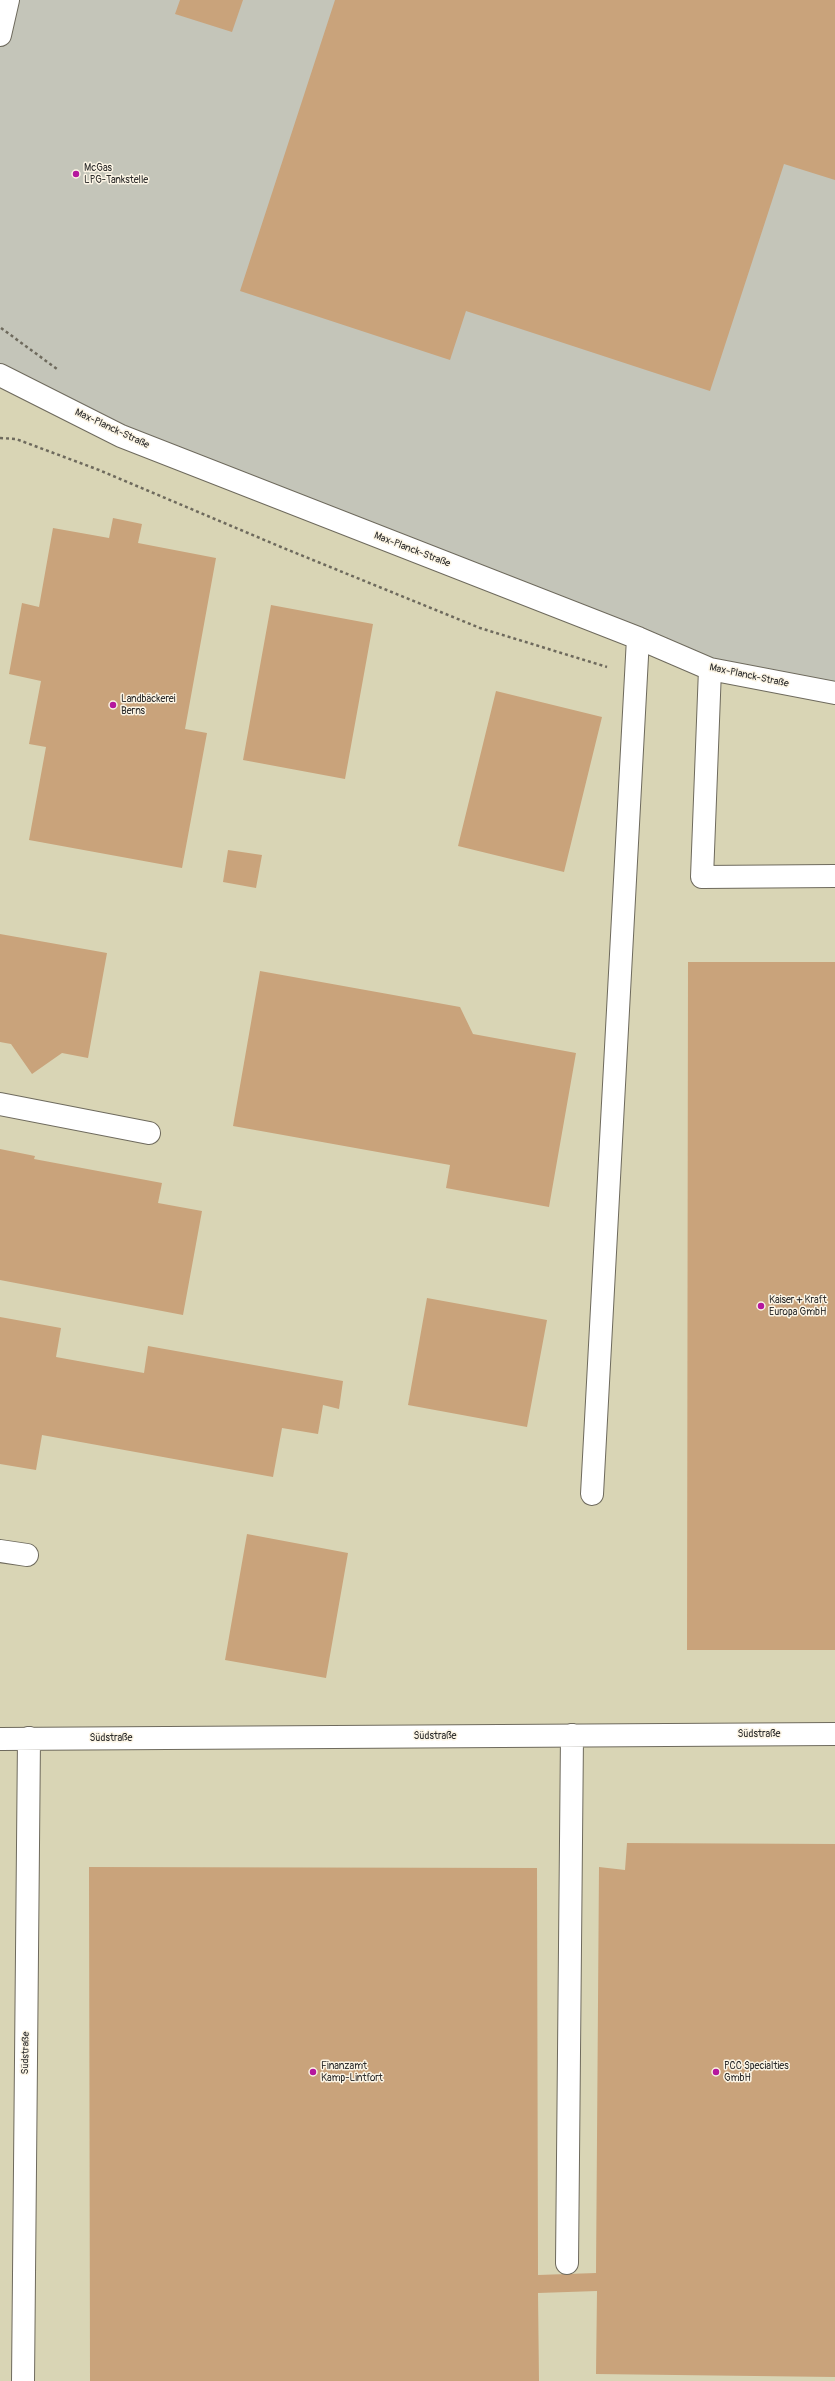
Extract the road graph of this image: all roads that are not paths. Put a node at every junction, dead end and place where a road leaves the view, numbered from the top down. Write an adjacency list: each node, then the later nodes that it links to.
1 (8, 0): 2 (street)
2 (0, 35)
3 (0, 376): 4 (street, Max-Planck-Straße)
4 (638, 638): 5 (street, Max-Planck-Straße); 10 (street)
5 (710, 668): 6 (street, Max-Planck-Straße); 7 (street)
6 (835, 693)
7 (835, 876)
8 (0, 1104): 9 (street)
9 (149, 1133)
10 (592, 1494)
11 (0, 1550): 12 (street)
12 (27, 1555)
13 (835, 1734): 14 (street, Südstraße)
14 (572, 1735): 15 (street, Südstraße); 17 (street)
15 (29, 1738): 16 (street); 18 (street, Südstraße)
16 (0, 1739)
17 (567, 2263)
18 (24, 2381)

